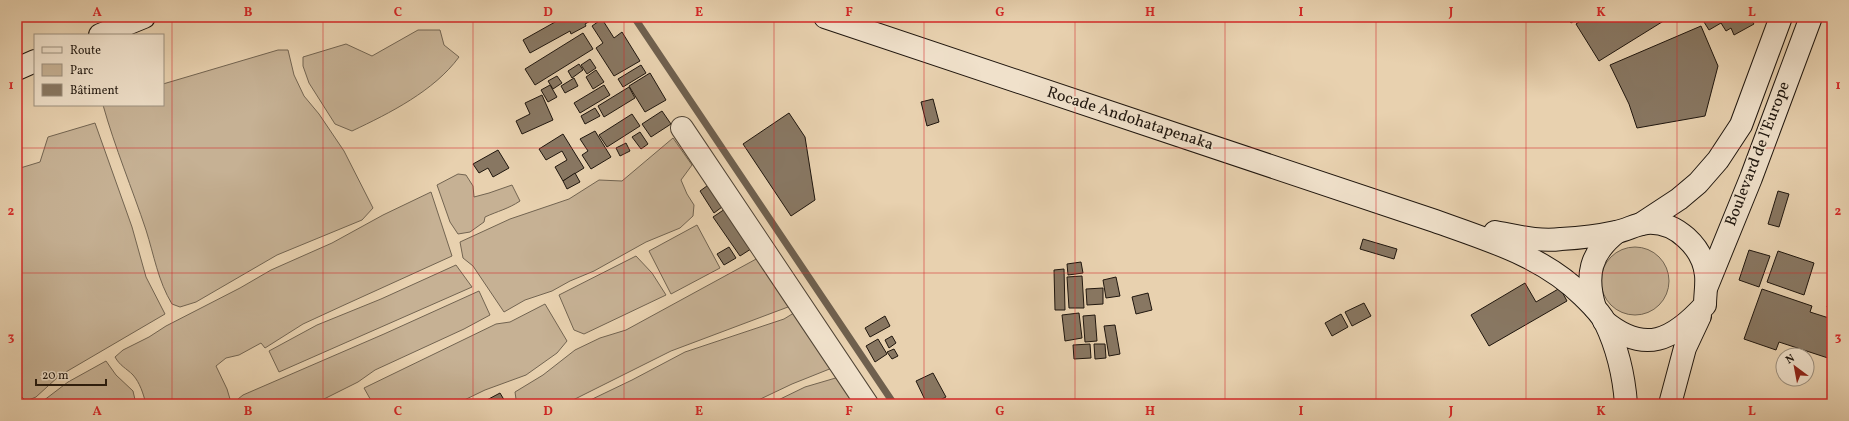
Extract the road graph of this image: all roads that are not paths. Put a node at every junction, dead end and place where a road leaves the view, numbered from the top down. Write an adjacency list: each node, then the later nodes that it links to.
1 (144, 17): 5 (main road)
2 (825, 17): 9 (main road, Rocade Andohatapenaka)
3 (1781, 17): 10 (main road, Boulevard de l'Europe)
4 (1811, 17): 12 (main road, Boulevard de l'Europe)
5 (102, 34)
6 (34, 61): 7 (main road)
7 (17, 69)
8 (682, 128): 14 (main road)
9 (1436, 221): 11 (main road); 13 (main road)
10 (1641, 224): 11 (main road); 12 (main road)
11 (1617, 232): 13 (main road)
12 (1705, 298): 13 (main road); 16 (main road, Boulevard de l'Europe)
13 (1600, 314): 15 (main road)
14 (867, 404)
15 (1626, 404)
16 (1670, 404)

